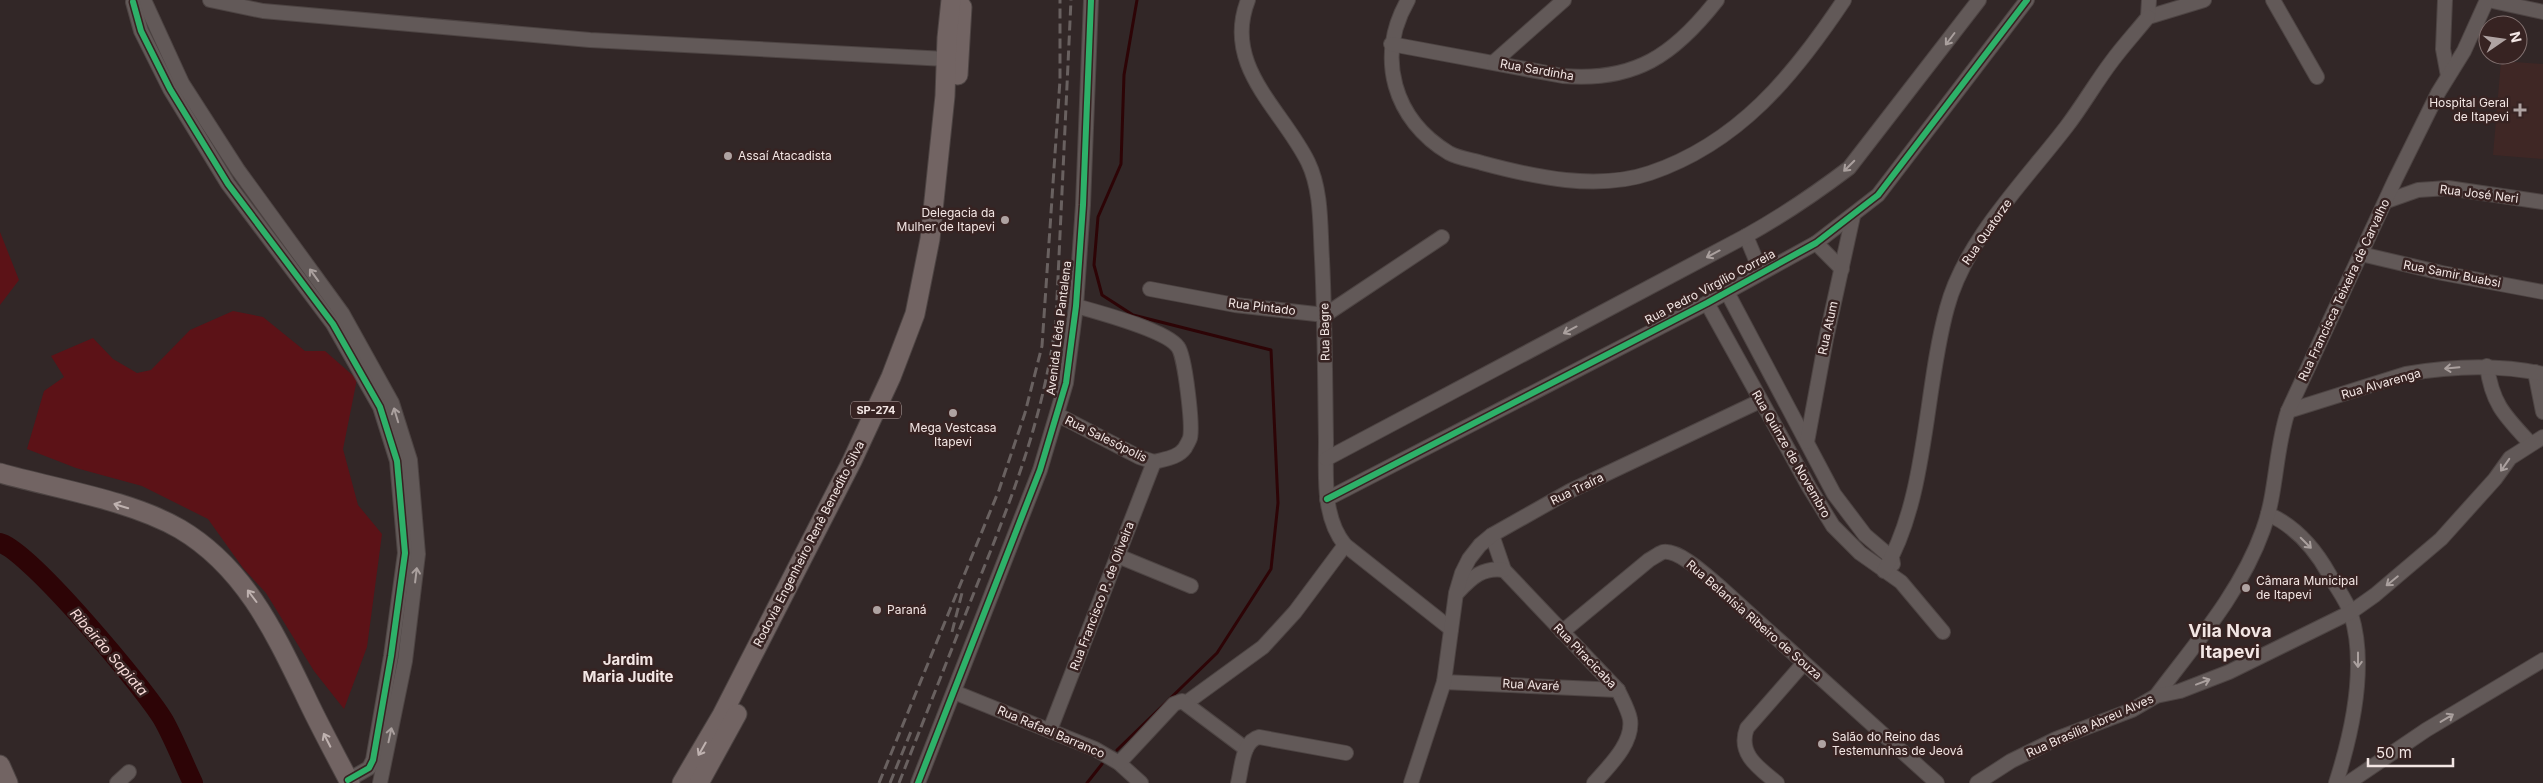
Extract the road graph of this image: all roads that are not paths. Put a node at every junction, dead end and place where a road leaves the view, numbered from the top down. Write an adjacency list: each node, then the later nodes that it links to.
1 (137, 0): 79 (street); 81 (street, one-way to 1)
2 (210, 0): 21 (street)
3 (951, 0): 21 (main road, Rodovia Engenheiro Renê Benedito Silva / SP-274)
4 (963, 0): 83 (main road, Rodovia Engenheiro Renê Benedito Silva / SP-274)
5 (1091, 0): 38 (street, Avenida Lêda Pantalena)
6 (1248, 0): 39 (street, Rua Bagre)
7 (1408, 0): 20 (street)
8 (1564, 0): 22 (street)
9 (1717, 0): 22 (street, Rua Sardinha)
10 (1844, 0): 20 (street)
11 (1980, 0): 28 (street, one-way to 28)
12 (2027, 0): 27 (street, Rua Pedro Virgílio Correia)
13 (2149, 0): 19 (street)
14 (2204, 0): 19 (street)
15 (2273, 0): 24 (street)
16 (2445, 0): 23 (street)
17 (2487, 0): 18 (street); 23 (street, Rua Francisca Teixeira de Carvalho)
18 (2543, 12)
19 (2148, 17): 57 (street, Rua Quatorze)
20 (1391, 44): 22 (street, Rua Sardinha)
21 (946, 59): 82 (main road, Rodovia Engenheiro Renê Benedito Silva / SP-274, one-way to 82)
22 (1494, 62)
23 (2448, 76): 25 (street, Rua Francisca Teixeira de Carvalho)
24 (2317, 77)
25 (2387, 201): 26 (street, Rua José Neri); 31 (street, Rua Francisca Teixeira de Carvalho)
26 (2543, 202)
27 (1853, 216): 30 (street, Rua Pedro Virgílio Correia); 32 (street, Rua Atum)
28 (1746, 236): 33 (street); 49 (street, one-way to 49)
29 (1442, 237): 39 (street)
30 (1816, 243): 32 (street); 33 (street, Rua Pedro Virgílio Correia)
31 (2361, 254): 36 (street, Rua Samir Buabsi); 43 (street, Rua Francisca Teixeira de Carvalho)
32 (1842, 268): 47 (street, Rua Atum)
33 (1762, 272): 35 (street, Rua Pedro Virgílio Correia)
34 (1150, 289): 39 (street, Rua Pintado)
35 (1727, 292): 37 (street, Rua Pedro Virgílio Correia); 47 (street, Rua Quinze de Novembro)
36 (2543, 292)
37 (1707, 303): 42 (street, Rua Quinze de Novembro); 52 (street, Rua Pedro Virgílio Correia)
38 (1076, 306): 45 (street, Avenida Lêda Pantalena); 50 (street)
39 (1325, 315): 49 (street, Rua Bagre)
40 (2488, 366): 41 (street, Rua Alvarenga); 43 (street, Rua Alvarenga, one-way to 43); 48 (street)
41 (2539, 373): 44 (street)
42 (1760, 401): 54 (street, Rua Traíra); 59 (street, Rua Quinze de Novembro)
43 (2288, 411): 53 (street, Rua Francisca Teixeira de Carvalho)
44 (2543, 412)
45 (1058, 415): 50 (street, Rua Salesópolis); 71 (street, Avenida Lêda Pantalena)
46 (2543, 437): 48 (street, Rua Brasília Abreu Alves)
47 (1807, 442): 57 (street, Rua Quinze de Novembro)
48 (2530, 443): 63 (street, Rua Brasília Abreu Alves, one-way to 63)
49 (1326, 459): 52 (street, Rua Bagre)
50 (1154, 462): 56 (street, Rua Francisco P. de Oliveira)
51 (0, 473): 79 (main road, one-way to 51)
52 (1327, 499): 55 (street, Rua Bagre)
53 (2268, 514): 63 (street, one-way to 63); 72 (street, Rua Francisca Teixeira de Carvalho)
54 (1492, 535): 58 (street, Rua Piracicaba); 62 (street, Rua Traíra)
55 (1345, 545): 64 (street, Rua Bagre); 73 (street)
56 (1118, 556): 61 (street); 74 (street, Rua Francisco P. de Oliveira)
57 (1892, 558): 59 (street, Rua Quatorze); 60 (street, Rua Quinze de Novembro)
58 (1504, 570): 62 (street); 65 (street, Rua Piracicaba)
59 (1884, 571): 60 (street, Rua Quinze de Novembro)
60 (1901, 582): 66 (street, Rua Quinze de Novembro)
61 (1190, 586)
62 (1456, 593): 64 (street, Rua Traíra)
63 (2351, 612): 72 (street, Rua Brasília Abreu Alves, one-way to 63); 92 (street, one-way to 92)
64 (1451, 629): 69 (street, Rua Traíra)
65 (1562, 632): 68 (street, Rua Belanísia Ribeiro de Souza); 70 (street, Rua Piracicaba)
66 (1943, 632)
67 (2543, 660): 93 (street, one-way to 67)
68 (1803, 664): 89 (street); 90 (street, Rua Belanísia Ribeiro de Souza)
69 (1444, 682): 70 (street, Rua Avaré); 87 (street, Rua Traíra)
70 (1618, 690): 88 (street, Rua Piracicaba)
71 (954, 692): 74 (street, Rua Rafael Barranco); 84 (street, Avenida Lêda Pantalena)
72 (2156, 696): 91 (street, Rua Brasília Abreu Alves)
73 (1186, 703): 75 (street); 77 (street)
74 (1050, 730): 77 (street, Rua Rafael Barranco)
75 (1246, 749): 76 (street); 86 (street)
76 (1346, 753)
77 (1119, 763): 85 (street, Rua Rafael Barranco)
78 (129, 772): 80 (street)
79 (349, 782)
80 (117, 783)
81 (380, 783)
82 (682, 783)
83 (699, 783)
84 (918, 783)
85 (1141, 783)
86 (1238, 783)
87 (1411, 783)
88 (1594, 783)
89 (1777, 783)
90 (1937, 783)
91 (1978, 783)
92 (2336, 783)
93 (2348, 783)

